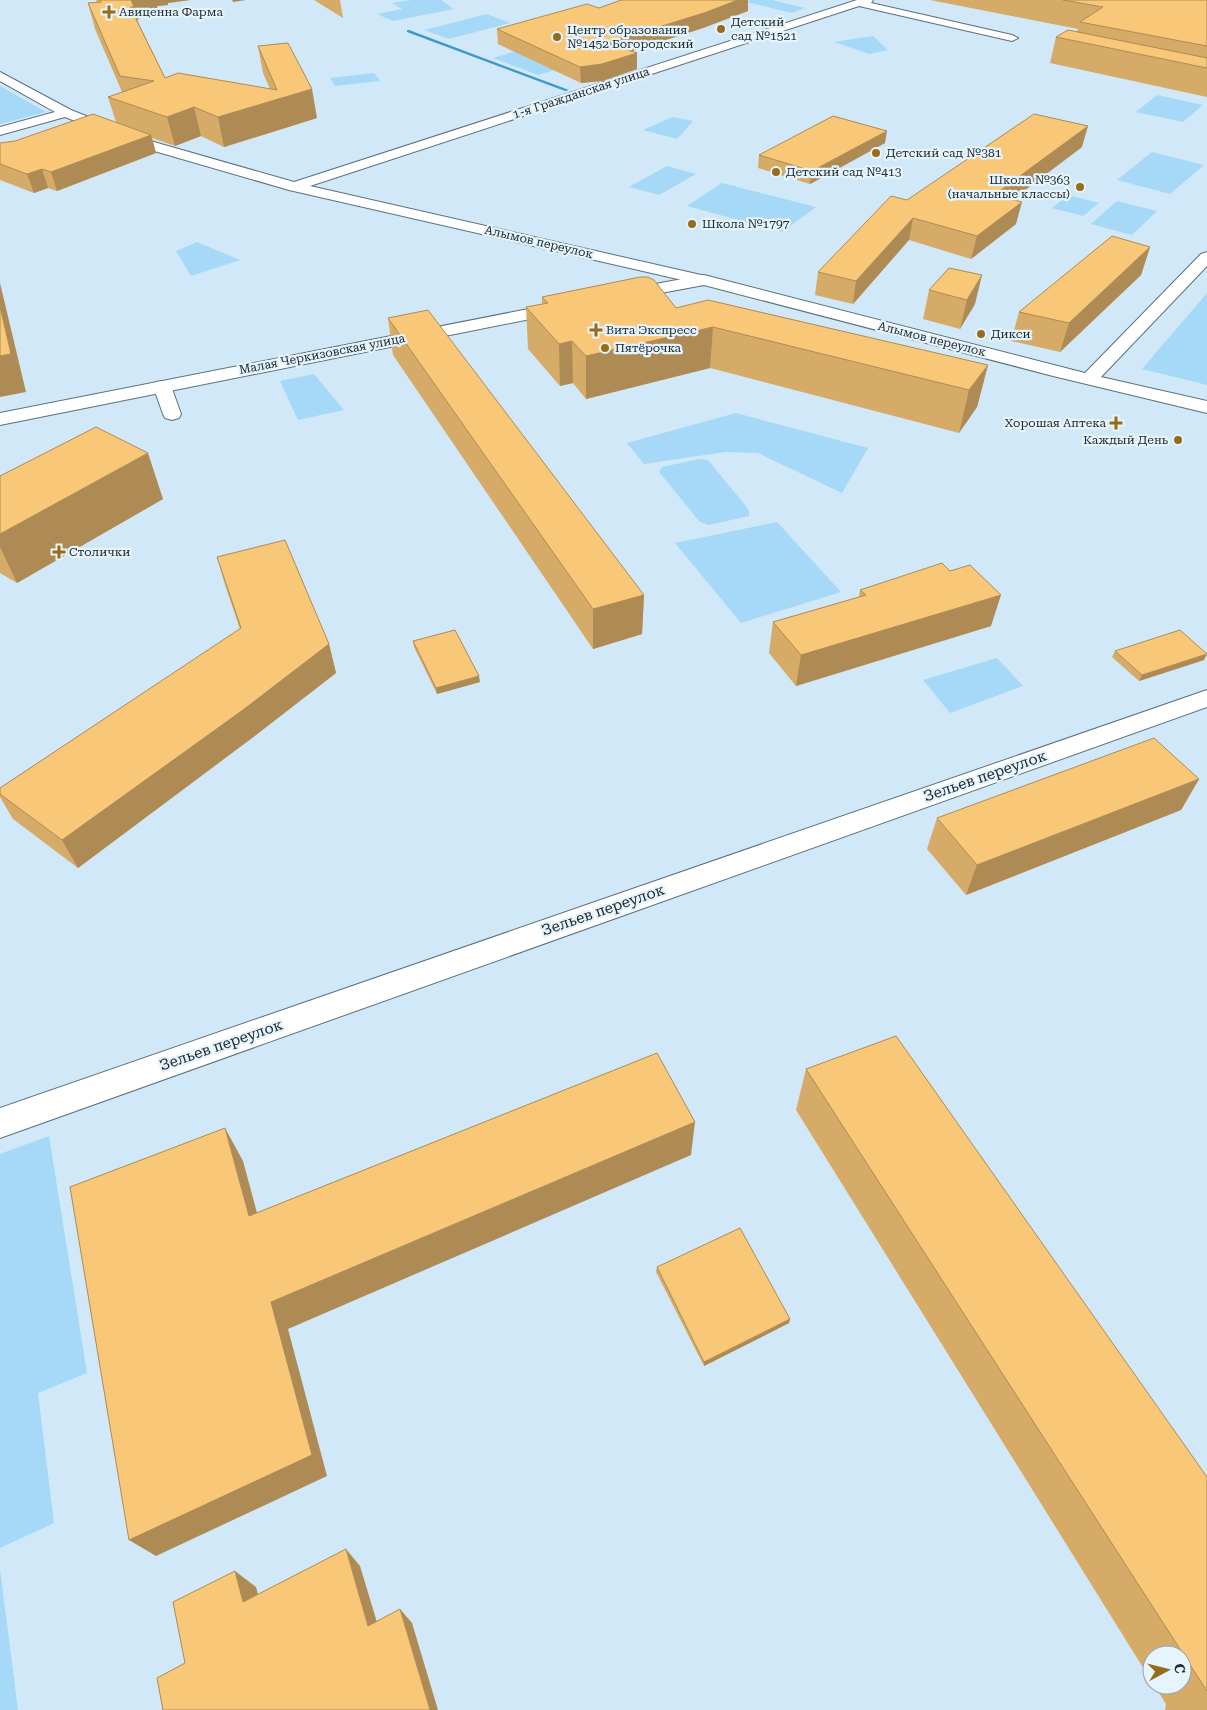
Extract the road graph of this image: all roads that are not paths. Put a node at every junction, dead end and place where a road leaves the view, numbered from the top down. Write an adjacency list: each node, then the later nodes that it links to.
1 (863, 1): 2 (street); 6 (street, 1-я Гражданская улица)
2 (1012, 38)
3 (0, 76): 4 (street, Алымов переулок)
4 (66, 114): 5 (street); 6 (street, Алымов переулок)
5 (0, 131)
6 (294, 187): 8 (street, Алымов переулок)
7 (1207, 257): 11 (street)
8 (704, 280): 9 (street); 11 (street, Алымов переулок)
9 (611, 298)
10 (582, 303): 12 (street, Малая Черкизовская улица)
11 (1090, 379): 13 (street, Алымов переулок)
12 (162, 386): 14 (street); 15 (street, Малая Черкизовская улица)
13 (1207, 407)
14 (172, 414)
15 (0, 419)
16 (1207, 698): 17 (street, Зельев переулок)
17 (0, 1123)

